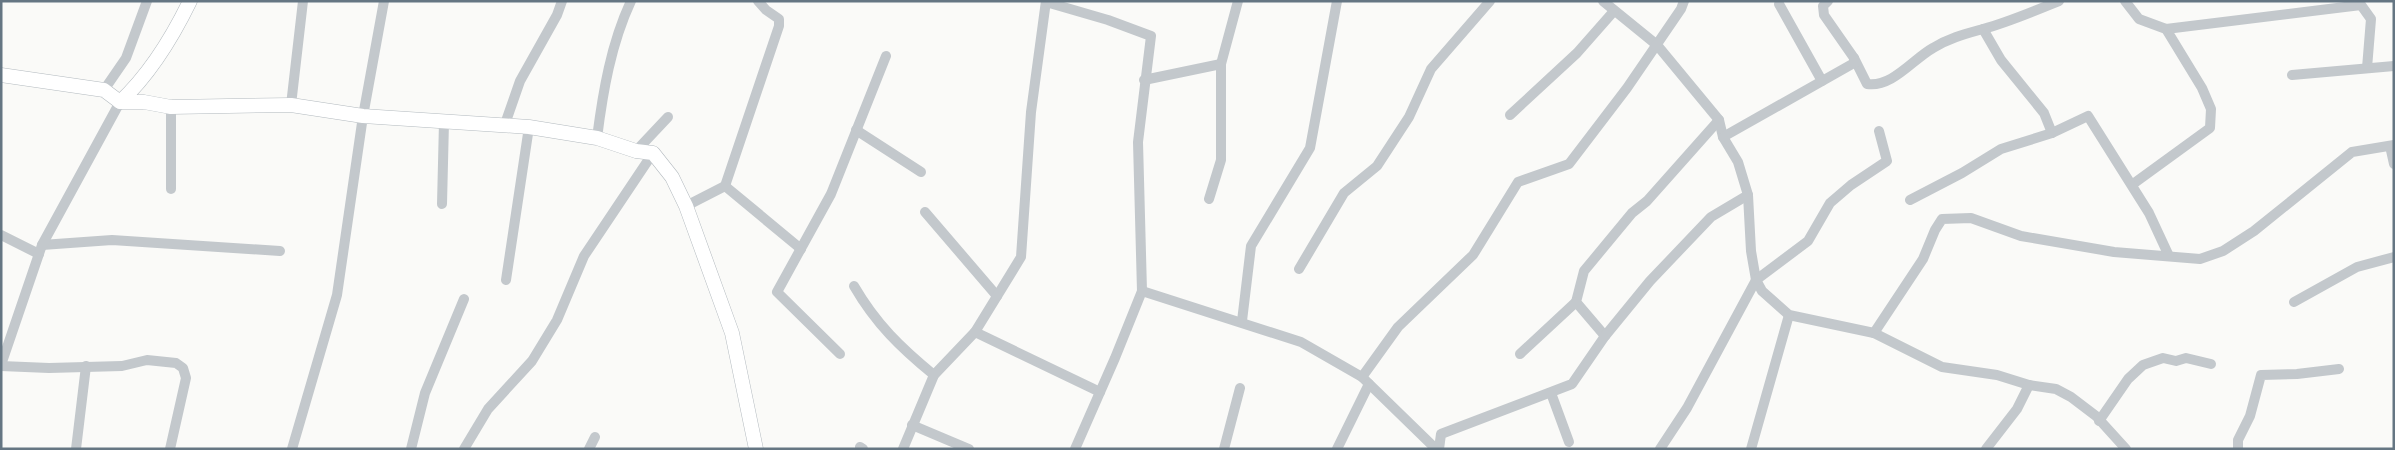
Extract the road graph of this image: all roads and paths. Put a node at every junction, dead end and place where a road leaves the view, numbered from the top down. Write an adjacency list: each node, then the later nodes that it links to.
1 (147, 1): 31 (street)
2 (190, 1): 32 (street)
3 (302, 1): 33 (street)
4 (384, 1): 36 (street)
5 (562, 1): 40 (street)
6 (631, 1): 46 (street)
7 (758, 1): 53 (street)
8 (1238, 1): 24 (street)
9 (1337, 1): 77 (street)
10 (1490, 1): 67 (street)
11 (1603, 1): 18 (street)
12 (1684, 1): 21 (street)
13 (1828, 1): 23 (street)
14 (2059, 1): 19 (street)
15 (2125, 1): 20 (street)
16 (1046, 2): 29 (street); 72 (street)
17 (1779, 4): 30 (street)
18 (1614, 11): 21 (street); 35 (street)
19 (1983, 29): 23 (street); 44 (street)
20 (2166, 29): 26 (street); 52 (street)
21 (1657, 45): 38 (street); 88 (street)
22 (886, 56): 42 (street)
23 (1854, 58): 30 (street)
24 (1221, 64): 29 (street); 56 (street)
25 (2394, 66): 26 (street)
26 (2367, 68): 28 (street)
27 (1, 75): 31 (street)
28 (2292, 75)
29 (1144, 80): 71 (street)
30 (1822, 81): 45 (street)
31 (104, 90): 32 (street)
32 (120, 102): 34 (street); 62 (street)
33 (291, 106): 34 (street); 36 (street)
34 (171, 107): 54 (street)
35 (1510, 115)
36 (363, 116): 39 (street); 99 (street)
37 (668, 117): 48 (street)
38 (1719, 120): 45 (street); 74 (street)
39 (444, 122): 40 (street); 58 (street)
40 (505, 124): 41 (street)
41 (529, 127): 46 (street); 68 (street)
42 (856, 130): 51 (street); 63 (street)
43 (1879, 131): 69 (street)
44 (2052, 133): 52 (street); 57 (street)
45 (1722, 137): 55 (street)
46 (596, 138): 48 (street)
47 (2392, 145): 50 (street); 65 (street)
48 (636, 151): 49 (street)
49 (653, 153): 59 (street); 101 (street)
50 (2394, 164)
51 (921, 172)
52 (2133, 184): 65 (street)
53 (725, 186): 59 (street); 63 (street)
54 (171, 189)
55 (1748, 195): 69 (street); 80 (street)
56 (1208, 199)
57 (1910, 200)
58 (442, 204)
59 (686, 206): 103 (street)
60 (925, 212): 72 (street)
61 (1, 235): 62 (street)
62 (40, 249): 64 (street); 84 (street)
63 (801, 249): 81 (street)
64 (280, 251)
65 (2168, 256): 79 (street)
66 (2394, 257): 75 (street)
67 (1299, 269)
68 (506, 280)
69 (1756, 280): 76 (street); 110 (street)
70 (854, 286): 87 (street)
71 (1142, 291): 77 (street); 91 (street)
72 (997, 296): 78 (street)
73 (464, 299): 100 (street)
74 (1576, 302): 80 (street); 82 (street)
75 (2294, 302)
76 (1789, 315): 79 (street); 111 (street)
77 (1242, 321): 88 (street)
78 (975, 332): 87 (street); 91 (street)
79 (1874, 333): 89 (street)
80 (1605, 336): 92 (street)
81 (840, 354)
82 (1520, 354)
83 (2210, 364): 93 (street)
84 (1, 365): 85 (street)
85 (86, 366): 97 (street); 98 (street)
86 (2339, 369): 114 (street)
87 (934, 375): 94 (street)
88 (1366, 381): 108 (street); 109 (street)
89 (2029, 385): 93 (street); 112 (street)
90 (1240, 388): 107 (street)
91 (1100, 392): 106 (street)
92 (1551, 394): 96 (street); 109 (street)
93 (2099, 422): 113 (street)
94 (912, 425): 104 (street); 105 (street)
95 (595, 437): 102 (street)
96 (1569, 442)
97 (76, 449)
98 (170, 449)
99 (292, 449)
100 (411, 449)
101 (464, 449)
102 (589, 449)
103 (756, 449)
104 (902, 449)
105 (969, 449)
106 (1075, 449)
107 (1224, 449)
108 (1337, 449)
109 (1438, 449)
110 (1660, 449)
111 (1751, 449)
112 (1986, 449)
113 (2126, 449)
114 (2238, 449)

